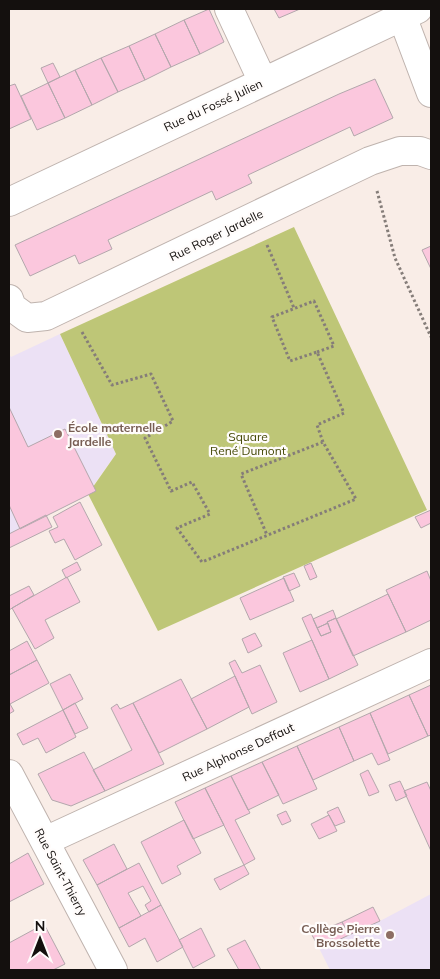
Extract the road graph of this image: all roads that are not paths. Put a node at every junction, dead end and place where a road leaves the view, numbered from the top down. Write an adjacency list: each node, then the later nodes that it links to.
1 (229, 9): 3 (street)
2 (410, 12): 3 (street, Rue du Fossé Julien); 4 (street)
3 (263, 82): 6 (street, Rue du Fossé Julien)
4 (431, 93)
5 (425, 153): 7 (street, Rue Roger Jardelle)
6 (9, 202)
7 (9, 299)
8 (431, 662): 10 (street, Rue Alphonse Deffaut)
9 (9, 774): 10 (street, Rue Saint-Thierry)
10 (45, 841): 11 (street, Rue Saint-Thierry)
11 (113, 970)

